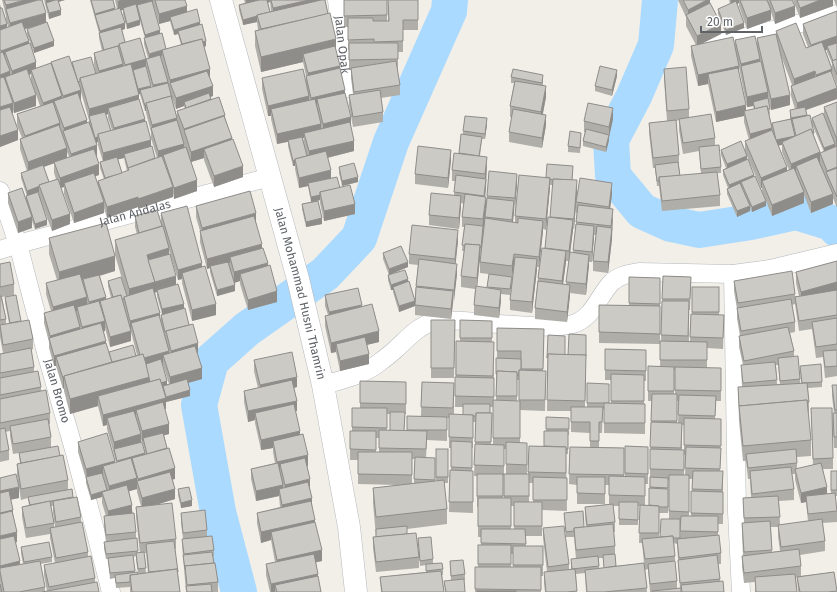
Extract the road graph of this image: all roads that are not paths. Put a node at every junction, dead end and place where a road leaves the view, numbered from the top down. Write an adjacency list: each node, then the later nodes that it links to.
1 (222, 0): 6 (street, Jalan Mohammad Husni Thamrin)
2 (337, 0): 5 (street, Jalan Opak)
3 (837, 14): 4 (street)
4 (701, 48)
5 (347, 88)
6 (270, 177): 8 (street, Jalan Andalas); 12 (street, Jalan Mohammad Husni Thamrin)
7 (0, 191): 8 (street, Jalan Bromo)
8 (18, 244): 9 (street, Jalan Andalas); 13 (street, Jalan Bromo)
9 (0, 250)
10 (836, 253): 11 (street)
11 (733, 274): 12 (street); 15 (street)
12 (323, 385): 14 (street, Jalan Mohammad Husni Thamrin)
13 (111, 592)
14 (356, 592)
15 (741, 592)

